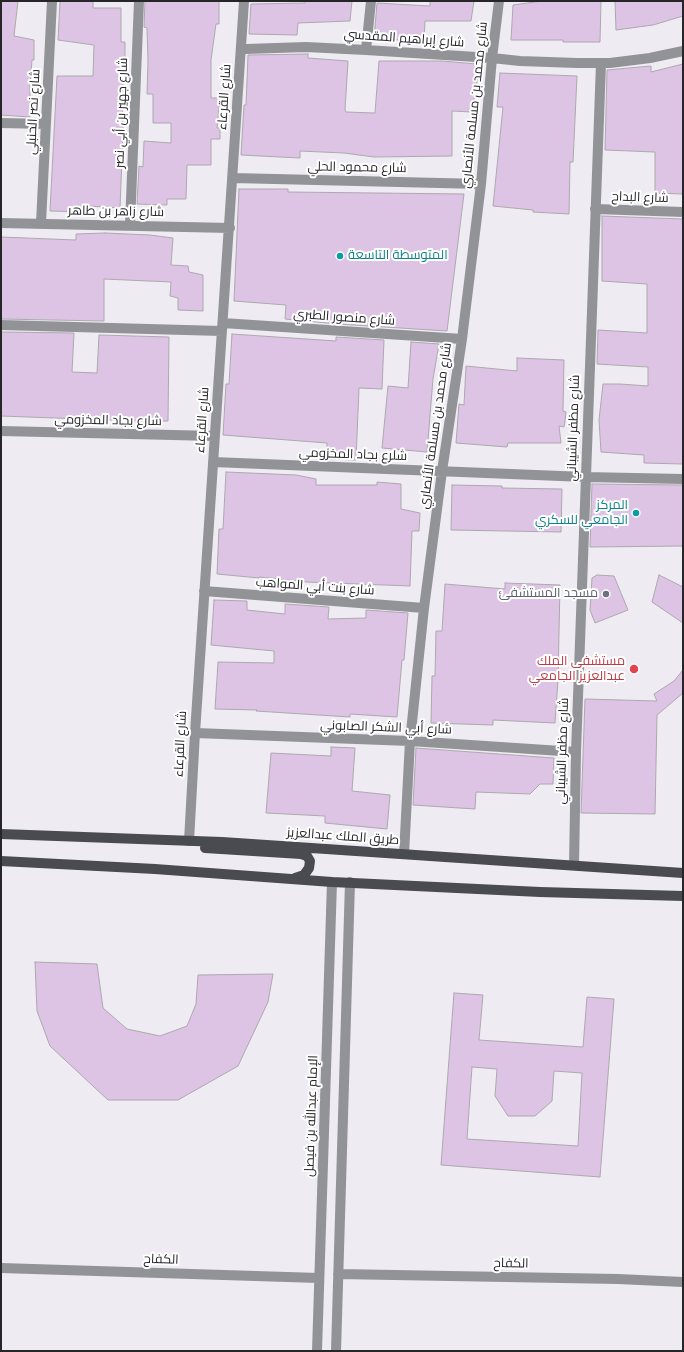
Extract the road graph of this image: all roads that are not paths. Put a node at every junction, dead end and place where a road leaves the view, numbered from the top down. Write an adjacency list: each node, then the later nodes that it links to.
1 (52, 1): 12 (street, شارع نصر الحنبلي)
2 (139, 1): 19 (street, شارع جهير بن أبي نصر)
3 (244, 1): 6 (street, شارع القرعاء)
4 (371, 1): 7 (street)
5 (499, 1): 9 (street, شارع محمد بن مسلمة الأنصاري)
6 (242, 50): 7 (street, شارع إبراهيم المقدسي); 13 (street, شارع القرعاء)
7 (366, 50): 9 (street, شارع إبراهيم المقدسي)
8 (683, 51): 10 (street, شارع إبراهيم المقدسي)
9 (492, 58): 10 (street, شارع إبراهيم المقدسي); 14 (street, شارع محمد بن مسلمة الأنصاري)
10 (601, 63): 15 (street, شارع مظفر الشيباني)
11 (1, 123): 12 (street)
12 (46, 124): 18 (street, شارع نصر الحنبلي)
13 (233, 178): 14 (street, شارع محمود الحلي); 20 (street, شارع القرعاء)
14 (481, 184): 23 (street, شارع محمد بن مسلمة الأنصاري)
15 (595, 209): 16 (street, شارع البداح); 28 (street, شارع مظفر الشيباني)
16 (683, 212)
17 (1, 222): 18 (street, شارع زاهر بن طاهر)
18 (41, 223): 19 (street, شارع زاهر بن طاهر)
19 (130, 225): 20 (street, شارع زاهر بن طاهر)
20 (230, 228): 22 (street, شارع القرعاء)
21 (1, 325): 22 (street, شارع منصور الطبري)
22 (223, 327): 23 (street, شارع منصور الطبري); 25 (street, شارع القرعاء)
23 (462, 339): 27 (street, شارع محمد بن مسلمة الأنصاري)
24 (1, 431): 25 (street, شارع بجاد المخزومي)
25 (215, 436): 26 (street, شارع القرعاء)
26 (214, 462): 27 (street, شلرع بجاد المخزومي); 30 (street, شارع القرعاء)
27 (442, 471): 28 (street, شلرع بجاد المخزومي); 31 (street, شارع محمد بن مسلمة الأنصاري)
28 (586, 477): 29 (street, شلرع بجاد المخزومي); 34 (street, شارع مظفر الشيباني)
29 (683, 479)
30 (204, 592): 31 (street, شارع بنت أبي المواهب); 32 (street, شارع القرعاء)
31 (424, 608): 33 (street, شارع محمد بن مسلمة الأنصاري)
32 (195, 734): 33 (street, شارع أبي الشكر الصابوني); 37 (street, شارع القرعاء)
33 (410, 741): 34 (street, شارع أبي الشكر الصابوني); 38 (street, شارع محمد بن مسلمة الأنصاري)
34 (576, 752): 40 (street, شارع مظفر الشيباني)
35 (1, 834): 36 (main road, طريق الملك عبدالعزيز)
36 (116, 839): 37 (main road, طريق الملك عبدالعزيز); 42 (main road)
37 (189, 841): 38 (main road, طريق الملك عبدالعزيز)
38 (404, 854): 40 (main road, طريق الملك عبدالعزيز)
39 (1, 861): 42 (main road)
40 (574, 865): 41 (main road, طريق الملك عبدالعزيز)
41 (683, 873)
42 (293, 879): 43 (main road)
43 (332, 882): 44 (main road); 48 (street, الإمام عبدالله بن فيصل)
44 (350, 882): 45 (main road); 47 (street)
45 (683, 896)
46 (1, 1268): 48 (street, الكفاح)
47 (338, 1274): 49 (street, الكفاح); 51 (street)
48 (319, 1278): 50 (street, الإمام عبدالله بن فيصل)
49 (683, 1282)
50 (317, 1351)
51 (336, 1351)

